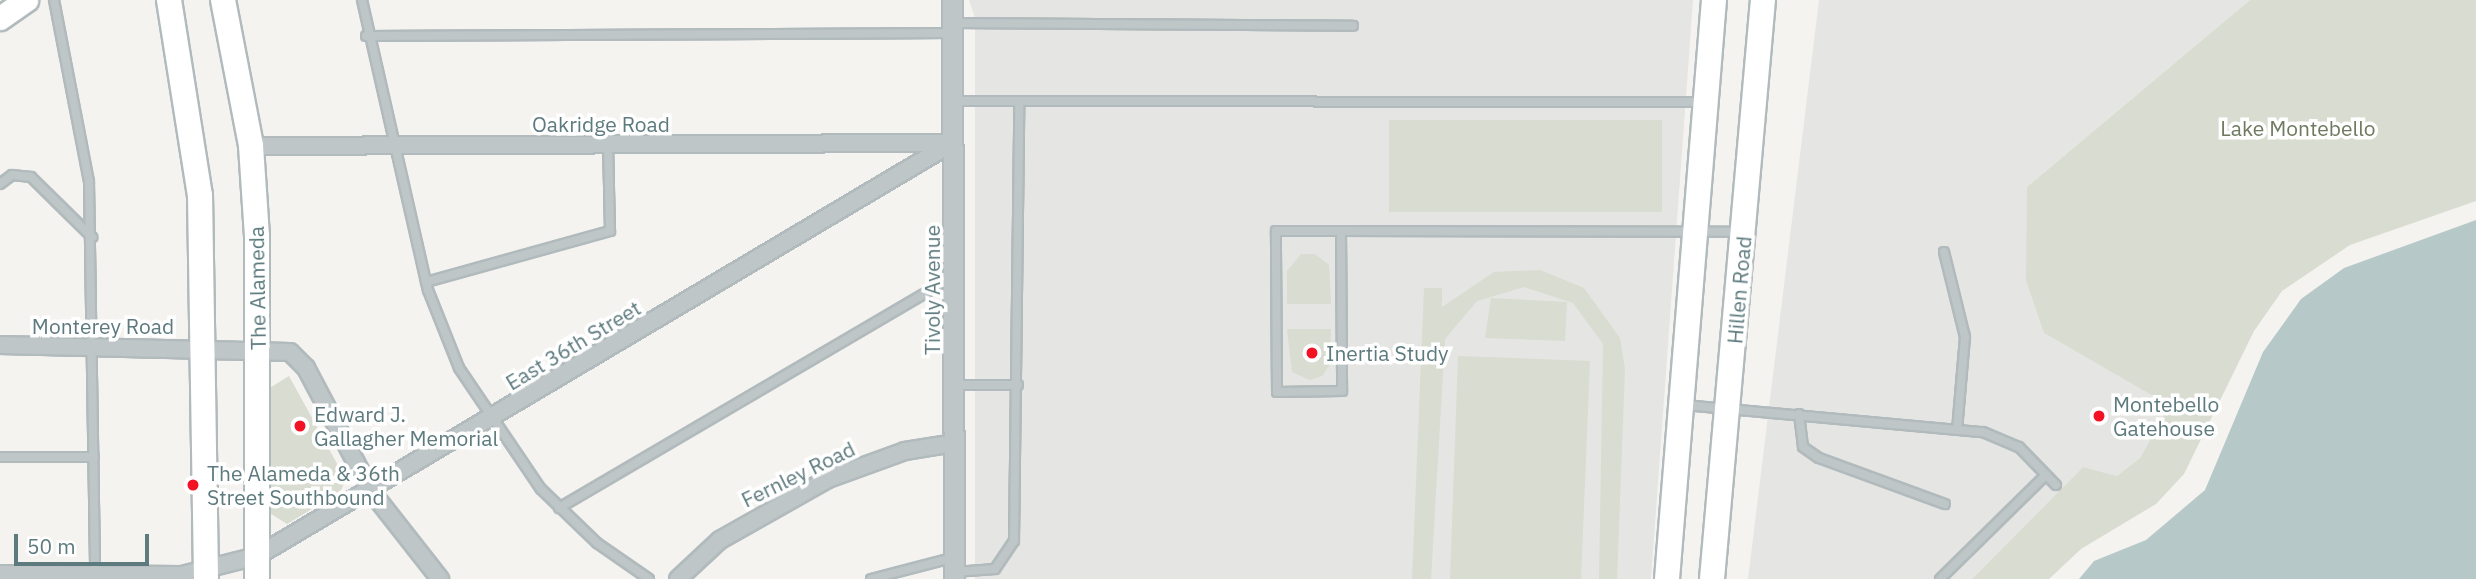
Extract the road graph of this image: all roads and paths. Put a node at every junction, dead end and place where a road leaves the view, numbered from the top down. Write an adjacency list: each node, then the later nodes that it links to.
1 (14, 0): 11 (main road)
2 (26, 0): 11 (main road)
3 (54, 0): 27 (lane)
4 (223, 0): 14 (main road, The Alameda)
5 (231, 0): 14 (main road)
6 (362, 0): 15 (lane)
7 (952, 0): 13 (street, Tivoly Avenue)
8 (1714, 0): 18 (main road)
9 (1763, 0): 26 (main road, Hillen Road)
10 (171, 6): 33 (main road)
11 (0, 18)
12 (1353, 26): 13 (lane)
13 (952, 28): 15 (lane); 16 (street, Tivoly Avenue)
14 (231, 35): 21 (main road, The Alameda)
15 (366, 36): 22 (lane)
16 (952, 101): 17 (lane); 19 (street, Tivoly Avenue)
17 (1018, 102): 18 (lane); 36 (lane)
18 (1705, 102): 24 (main road)
19 (952, 143): 20 (street, Oakridge Road); 29 (street, Tivoly Avenue); 40 (street, East 36th Street)
20 (608, 145): 22 (street, Oakridge Road); 30 (lane)
21 (251, 146): 22 (street, Oakridge Road); 34 (main road, The Alameda)
22 (395, 146): 30 (lane)
23 (0, 184): 27 (lane)
24 (1696, 229): 25 (lane); 26 (lane); 37 (main road)
25 (1341, 231): 25 (lane)
26 (1744, 233): 38 (main road, Hillen Road)
27 (92, 237): 32 (lane)
28 (1944, 252): 41 (lane)
29 (954, 275): 35 (street, Tivoly Avenue); 49 (lane)
30 (426, 282): 40 (lane)
31 (0, 345): 32 (street, Monterey Road)
32 (94, 347): 33 (street, Monterey Road); 44 (lane)
33 (205, 348): 34 (street, Monterey Road); 53 (main road)
34 (259, 348): 47 (street, Monterey Road); 50 (main road, The Alameda)
35 (955, 385): 36 (lane); 42 (street, Tivoly Avenue)
36 (1018, 385): 51 (lane)
37 (1684, 405): 38 (lane); 59 (main road)
38 (1729, 409): 39 (lane); 60 (main road, Hillen Road)
39 (1799, 414): 41 (lane); 48 (lane)
40 (491, 419): 47 (street, East 36th Street); 49 (lane)
41 (1957, 430): 45 (lane)
42 (956, 443): 51 (street, Tivoly Avenue); 57 (street, Fernley Road)
43 (0, 457): 44 (lane)
44 (94, 457): 54 (lane)
45 (2046, 475): 46 (lane); 61 (lane)
46 (2056, 485)
47 (370, 491): 50 (street, East 36th Street); 55 (street, Monterey Road)
48 (1945, 505)
49 (559, 508): 56 (lane)
50 (257, 567): 53 (street, East 36th Street)
51 (954, 570): 58 (lane)
52 (0, 574): 54 (street, East 36th Street)
53 (206, 576): 54 (street, East 36th Street)
54 (95, 577)
55 (440, 579)
56 (649, 579)
57 (678, 579)
58 (871, 579)
59 (1667, 579)
60 (1712, 579)
61 (1940, 579)

